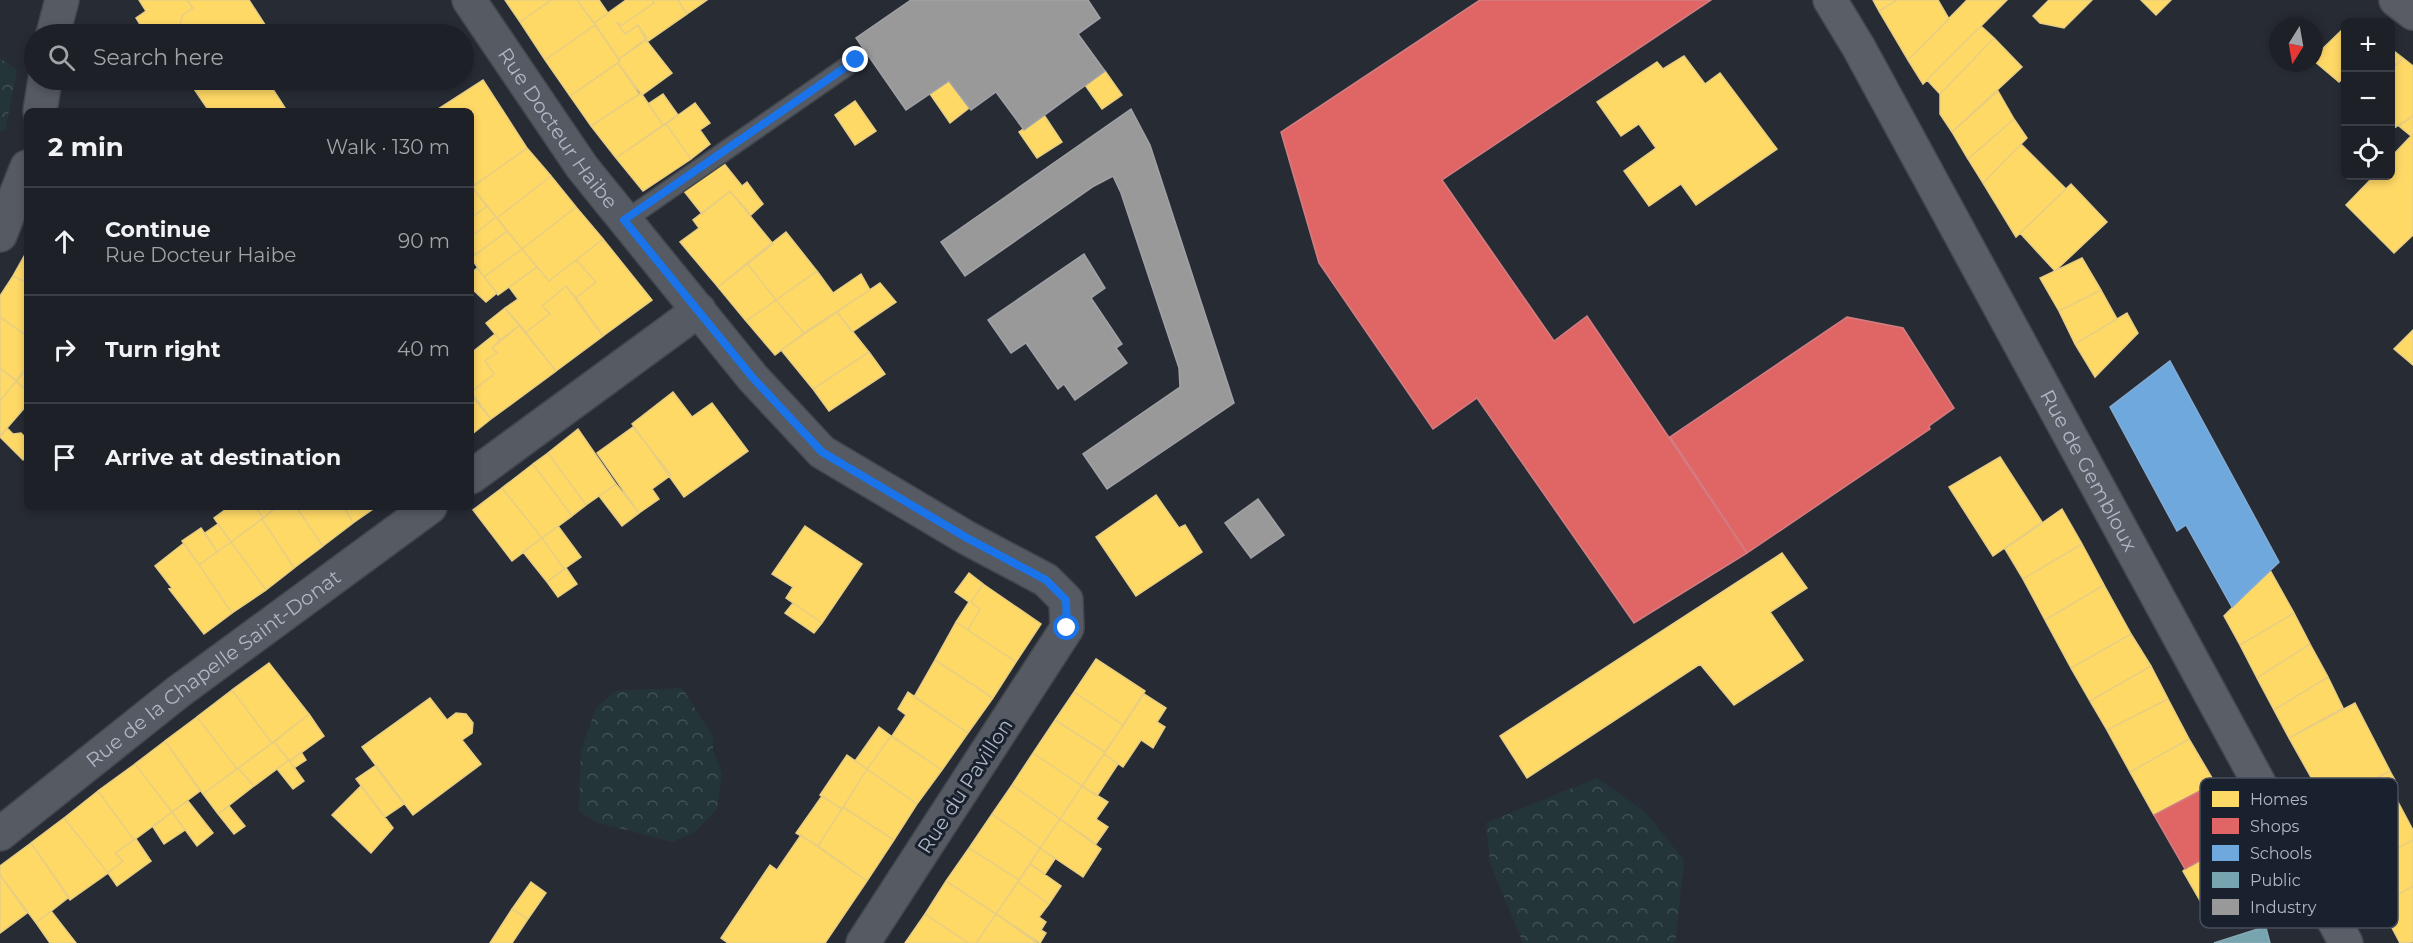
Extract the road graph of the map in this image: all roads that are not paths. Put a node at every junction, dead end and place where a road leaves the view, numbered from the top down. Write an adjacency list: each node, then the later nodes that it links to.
1 (62, 0): 6 (street)
2 (469, 0): 11 (street, Rue Docteur Haibe)
3 (1830, 0): 17 (main road, Rue de Gembloux)
4 (2396, 0): 5 (main road)
5 (2413, 13)
6 (56, 24)
7 (856, 60): 11 (lane)
8 (43, 90): 9 (street)
9 (40, 108)
10 (24, 175): 12 (street)
11 (624, 220): 13 (street, Rue Docteur Haibe)
12 (0, 235)
13 (699, 310): 14 (street); 16 (street, Rue Docteur Haibe)
14 (474, 475)
15 (426, 510): 18 (street, Rue de la Chapelle Saint-Donat)
16 (1067, 628): 20 (street, Rue du Pavillon)
17 (2256, 778)
18 (0, 834)
19 (2338, 928): 21 (main road, Rue de Gembloux)
20 (862, 943)
21 (2346, 943)

